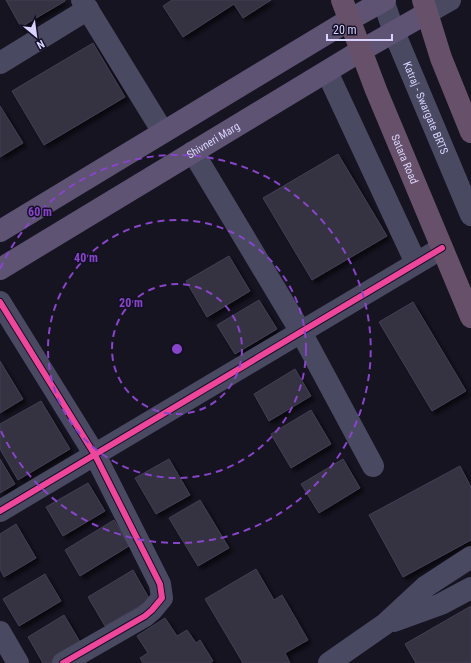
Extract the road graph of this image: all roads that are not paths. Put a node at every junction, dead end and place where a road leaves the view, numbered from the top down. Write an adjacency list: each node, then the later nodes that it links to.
1 (342, 0): 6 (highway, Satara Road)
2 (384, 0): 6 (main road); 7 (street, Katraj - Swargate BRTS)
3 (450, 0): 5 (street)
4 (85, 5): 9 (street); 11 (street)
5 (425, 6): 7 (main road, Shivneri Marg); 12 (highway)
6 (350, 20): 8 (highway, Satara Road); 11 (main road)
7 (394, 32): 8 (main road, Shivneri Marg); 14 (street, Katraj - Swargate BRTS)
8 (362, 50): 10 (main road, Shivneri Marg); 16 (highway, Satara Road)
9 (0, 63)
10 (327, 72): 13 (main road, Shivneri Marg); 17 (street)
11 (163, 132): 15 (main road)
12 (471, 132)
13 (193, 152): 18 (main road, Shivneri Marg); 21 (street)
14 (471, 215)
15 (0, 231)
16 (442, 248): 17 (street); 20 (highway, Satara Road)
17 (416, 263): 21 (street)
18 (0, 269)
19 (0, 302): 22 (street)
20 (471, 317)
21 (301, 332): 22 (street); 23 (street)
22 (95, 455): 24 (street); 30 (street)
23 (373, 466)
24 (0, 511)
25 (471, 557): 27 (street)
26 (471, 588): 27 (street)
27 (385, 624): 31 (street)
28 (0, 632): 29 (street)
29 (18, 663)
30 (63, 663)
31 (329, 663)

